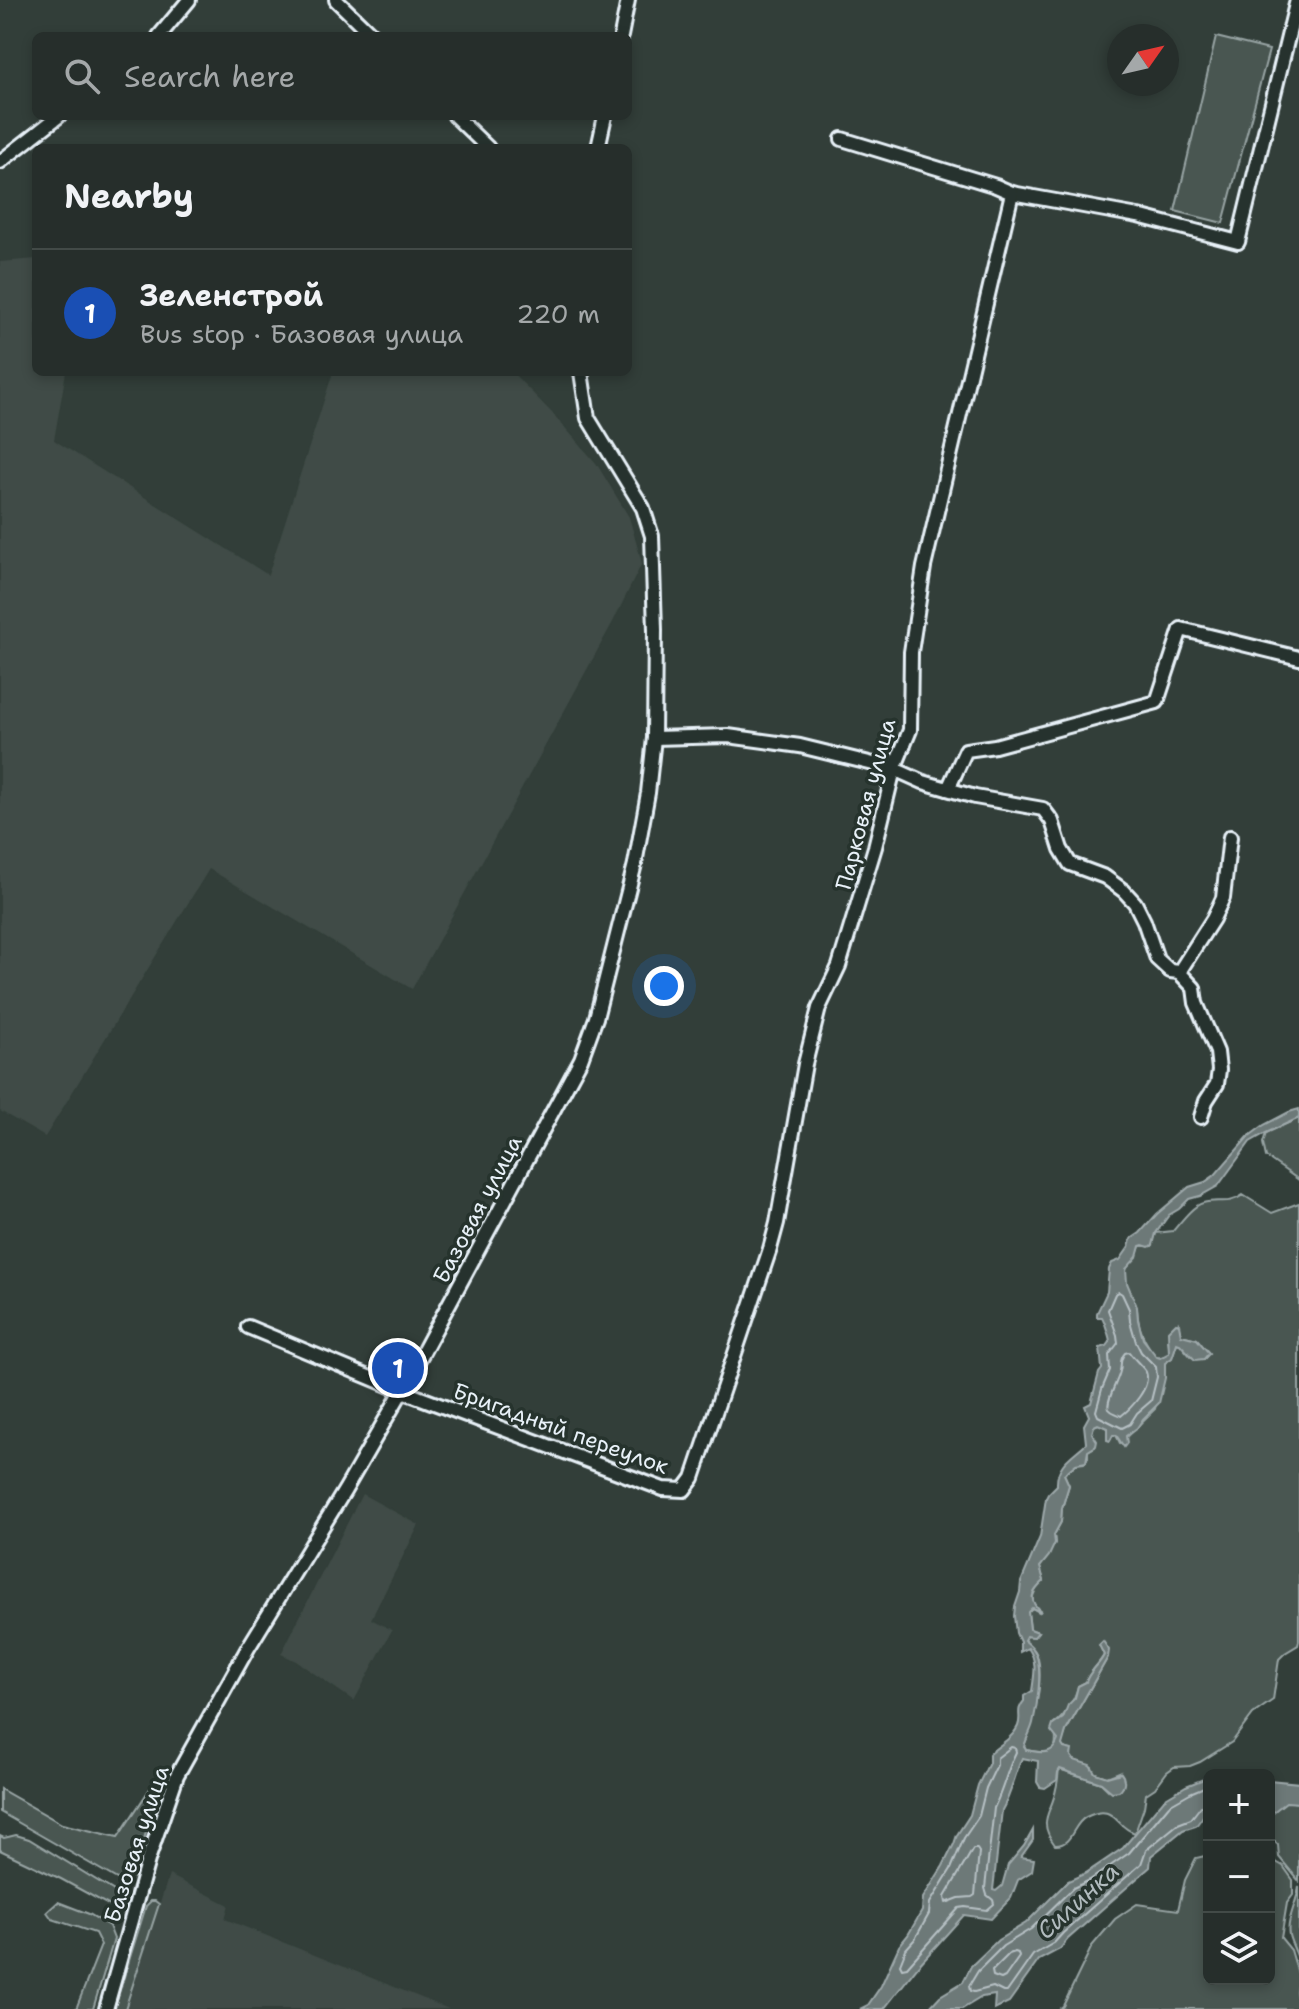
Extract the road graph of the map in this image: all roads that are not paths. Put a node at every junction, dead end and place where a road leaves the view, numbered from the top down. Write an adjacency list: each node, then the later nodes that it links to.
1 (189, 0): 5 (street)
2 (336, 0): 6 (street)
3 (628, 0): 7 (street)
4 (1297, 0): 15 (street)
5 (162, 32)
6 (369, 32)
7 (622, 32)
8 (54, 120): 14 (street)
9 (459, 120): 12 (street)
10 (604, 120): 13 (street)
11 (842, 139): 15 (street)
12 (484, 144)
13 (599, 144)
14 (0, 162)
15 (1012, 193): 19 (street, Парковая улица)
16 (581, 376): 18 (street, Базовая улица)
17 (1299, 658): 20 (street)
18 (654, 738): 19 (street); 25 (street, Базовая улица)
19 (894, 769): 20 (street); 26 (street, Парковая улица)
20 (948, 789): 22 (street)
21 (1230, 837): 22 (street)
22 (1179, 972): 23 (street)
23 (1201, 1117)
24 (248, 1327): 25 (street, Бригадный переулок)
25 (402, 1391): 26 (street, Бригадный переулок); 27 (street, Базовая улица)
26 (684, 1490)
27 (106, 2009)

